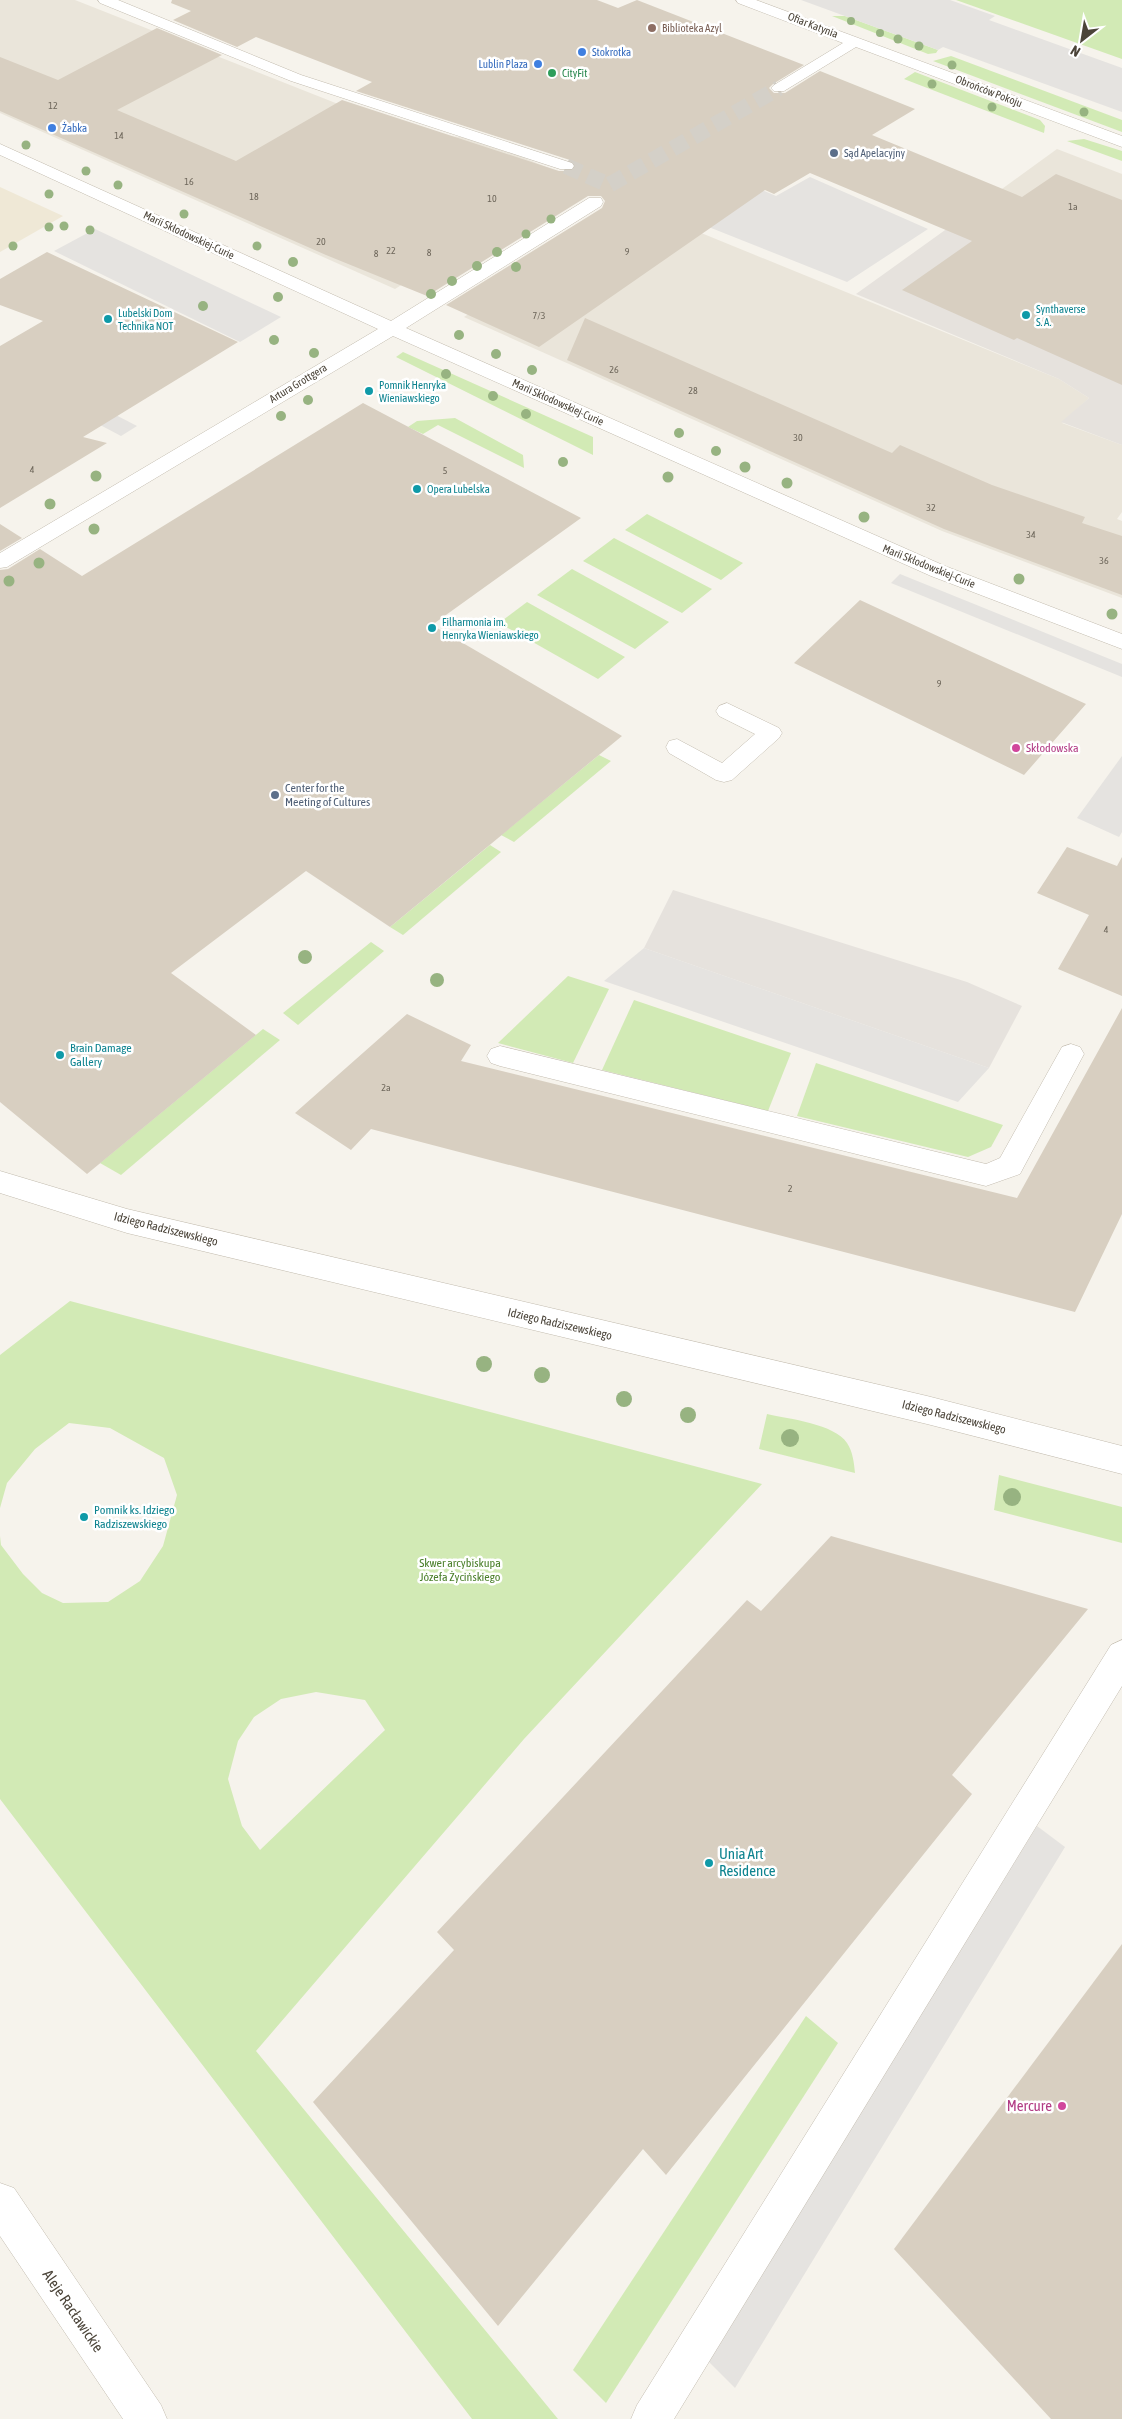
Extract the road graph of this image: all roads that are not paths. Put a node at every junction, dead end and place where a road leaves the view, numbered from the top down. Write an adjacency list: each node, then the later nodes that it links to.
1 (105, 0): 7 (street)
2 (743, 0): 3 (street, Ofiar Katynia)
3 (856, 41): 4 (street); 5 (street, Obrońców Pokoju)
4 (779, 88)
5 (1122, 142)
6 (0, 149): 9 (street, Marii Skłodowskiej-Curie)
7 (566, 166)
8 (595, 202): 9 (street, Artura Grottgera)
9 (391, 328): 10 (street, Artura Grottgera); 11 (street, Marii Skłodowskiej-Curie)
10 (0, 562)
11 (1122, 642)
12 (727, 711): 13 (street)
13 (677, 747)
14 (1071, 1054): 15 (street)
15 (500, 1056)
16 (0, 1182): 17 (street, Idziego Radziszewskiego)
17 (1122, 1460)
18 (1117, 1675): 21 (street)
19 (0, 2202): 20 (street, Aleje Racławickie)
20 (147, 2419)
21 (651, 2419)

